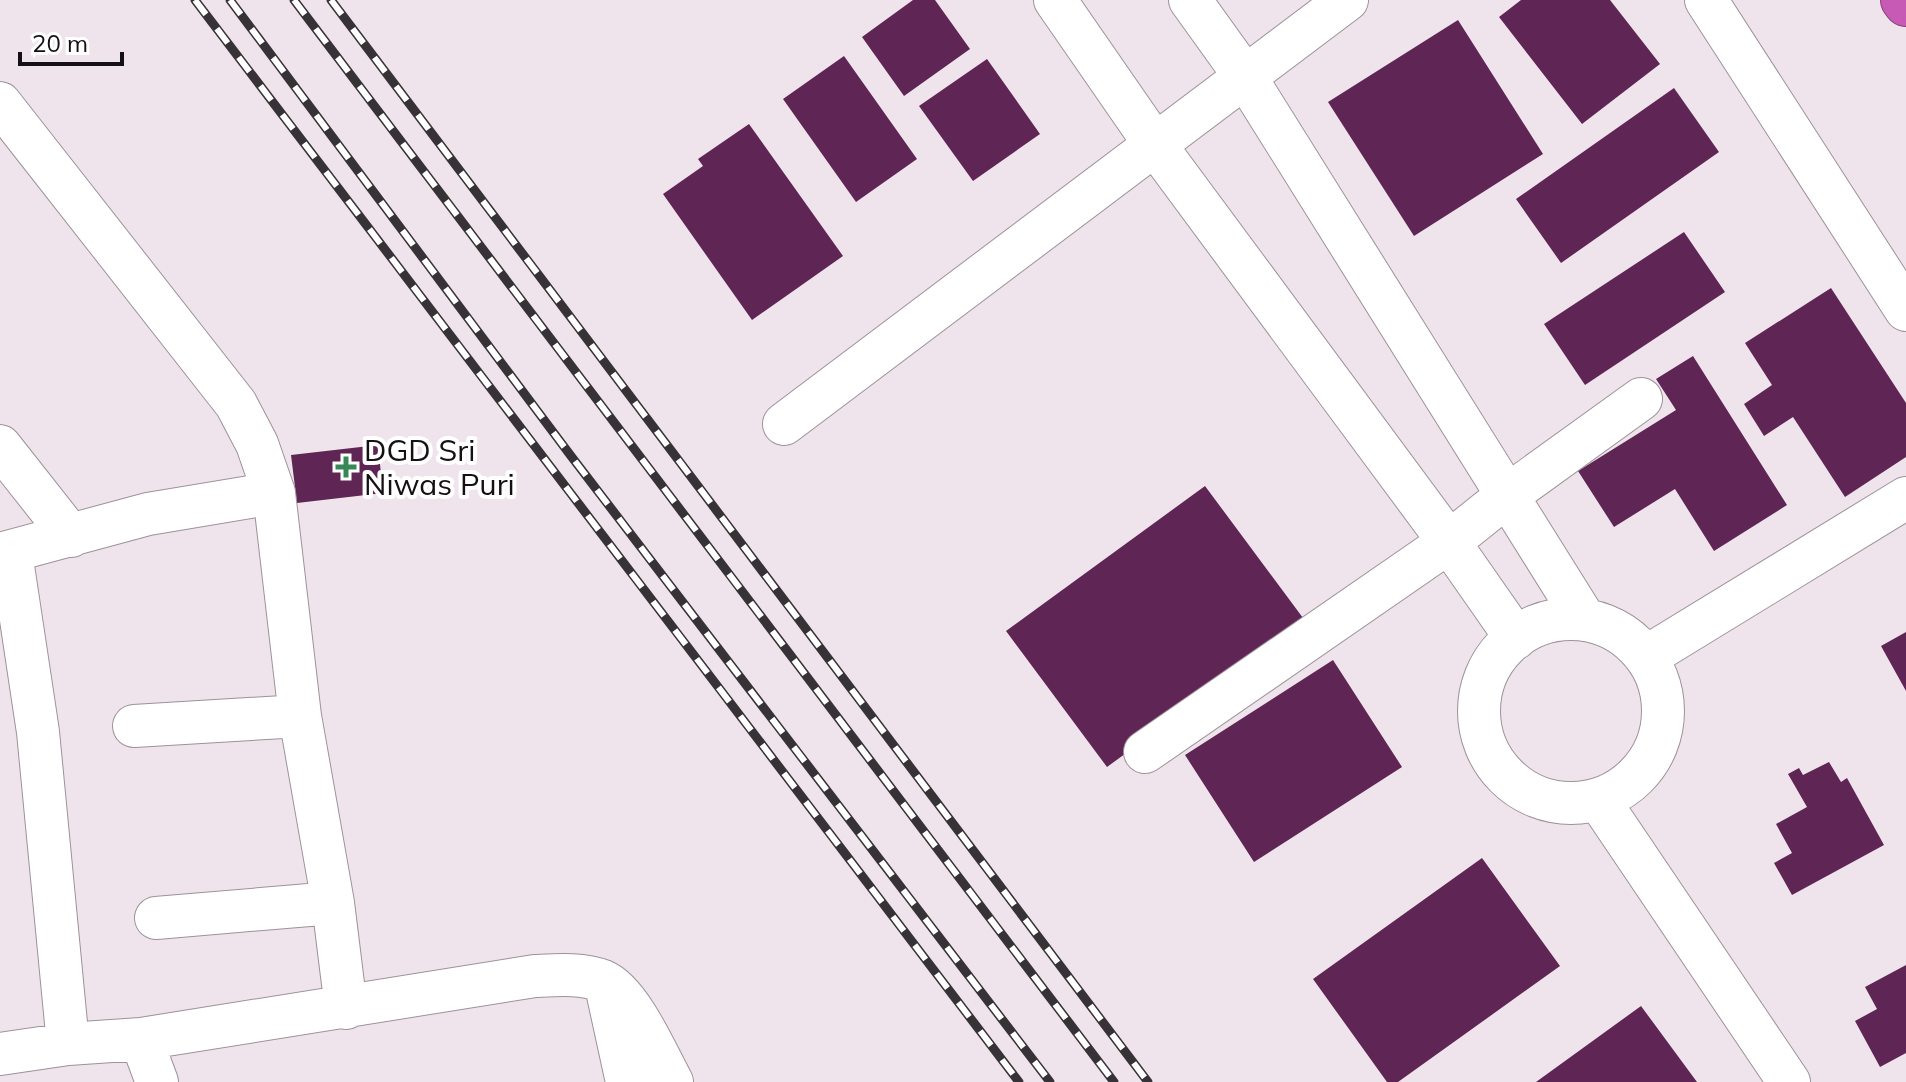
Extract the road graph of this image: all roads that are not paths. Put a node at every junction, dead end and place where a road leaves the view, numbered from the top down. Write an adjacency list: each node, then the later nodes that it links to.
1 (1055, 0): 7 (street)
2 (1190, 0): 5 (street)
3 (1347, 0): 5 (street)
4 (1706, 0): 8 (street)
5 (1246, 78): 7 (street); 13 (street)
6 (8, 128): 12 (street)
7 (1156, 146): 10 (street); 16 (street)
8 (1906, 310)
9 (1641, 399): 13 (street)
10 (784, 424)
11 (0, 446): 15 (street)
12 (274, 493): 15 (street); 21 (street)
13 (1508, 495): 16 (street); 18 (street)
14 (1906, 498): 20 (street)
15 (71, 536): 17 (street)
16 (1449, 542): 19 (street); 23 (street)
17 (6, 554): 30 (street)
18 (1585, 620): 19 (street); 20 (street)
19 (1516, 638): 24 (street)
20 (1646, 657): 24 (street)
21 (300, 716): 22 (street); 25 (street)
22 (134, 726)
23 (1145, 752)
24 (1598, 799): 35 (street)
25 (333, 903): 26 (street); 28 (street)
26 (156, 918)
27 (605, 982): 28 (street); 33 (street); 34 (street)
28 (346, 1008): 29 (street)
29 (141, 1039): 30 (street); 32 (street)
30 (68, 1044): 31 (street)
31 (0, 1054)
32 (157, 1082)
33 (627, 1082)
34 (672, 1082)
35 (1789, 1082)

